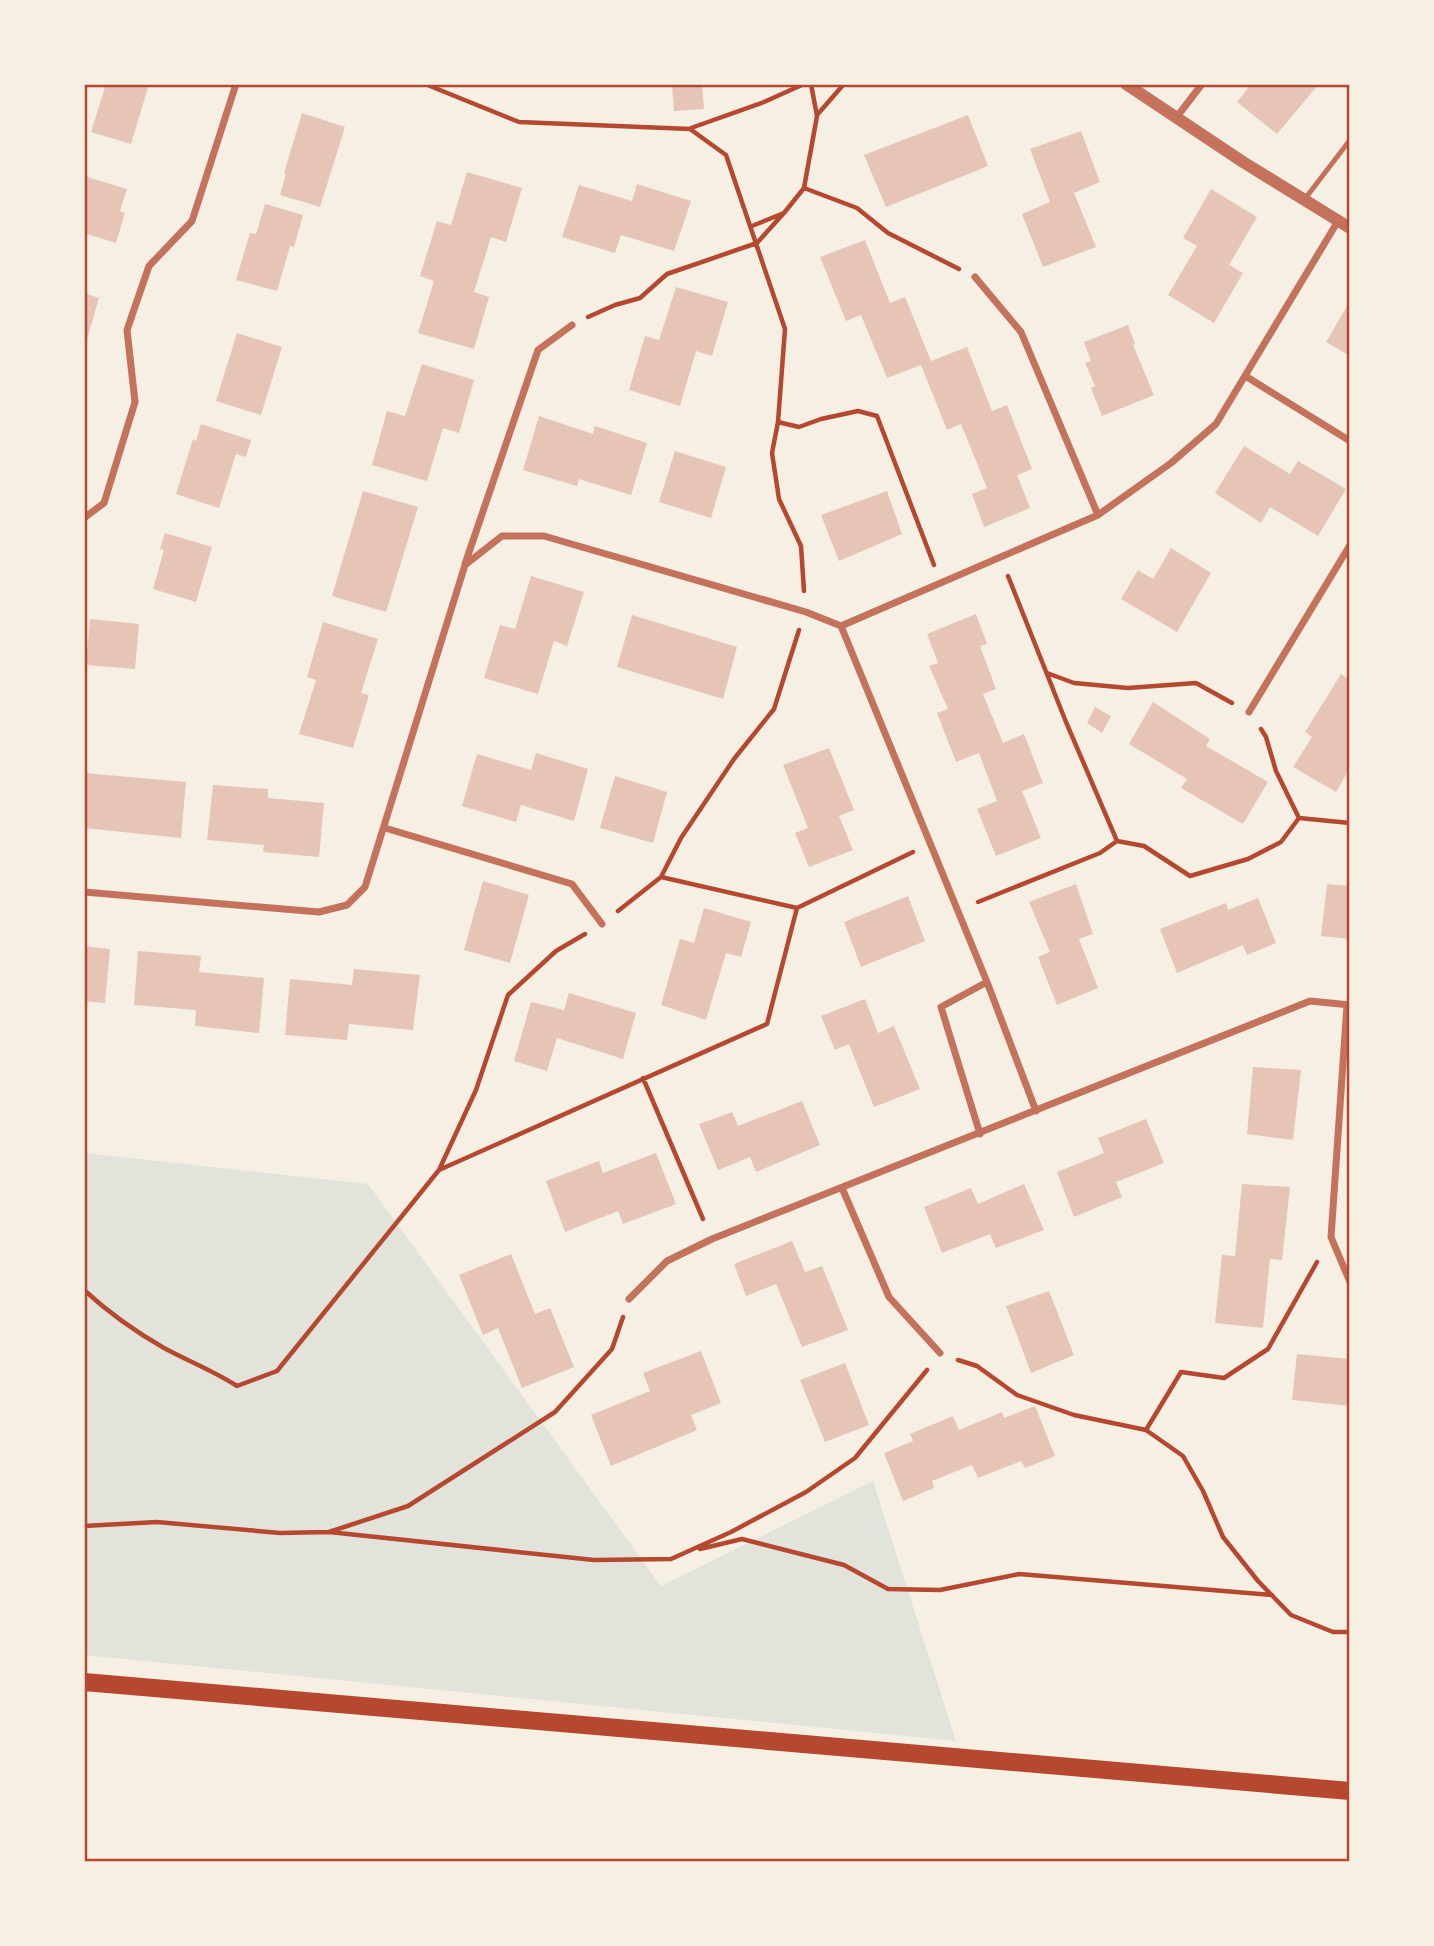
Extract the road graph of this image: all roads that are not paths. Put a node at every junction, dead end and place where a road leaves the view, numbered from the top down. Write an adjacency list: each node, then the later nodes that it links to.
1 (236, 84): 13 (street)
2 (1126, 84): 4 (street)
3 (1202, 84): 4 (street)
4 (1176, 118): 6 (street)
5 (1350, 140): 6 (lane)
6 (1304, 200): 7 (street)
7 (1344, 225): 10 (street)
8 (975, 277): 12 (street)
9 (572, 325): 15 (street)
10 (1247, 377): 11 (street); 12 (street)
11 (1350, 441)
12 (1098, 515): 16 (street)
13 (84, 518)
14 (1350, 545): 17 (street)
15 (465, 565): 16 (street); 18 (street)
16 (841, 626): 21 (street)
17 (1249, 712)
18 (385, 828): 19 (street); 20 (street)
19 (84, 892)
20 (602, 923)
21 (987, 982): 23 (street); 24 (street)
22 (1349, 1005): 23 (street); 26 (street)
23 (1036, 1111): 24 (street)
24 (980, 1134): 25 (street)
25 (842, 1188): 27 (street); 28 (street)
26 (1350, 1282)
27 (629, 1299)
28 (940, 1353)
29 (84, 1682): 30 (main road)
30 (1350, 1791)

